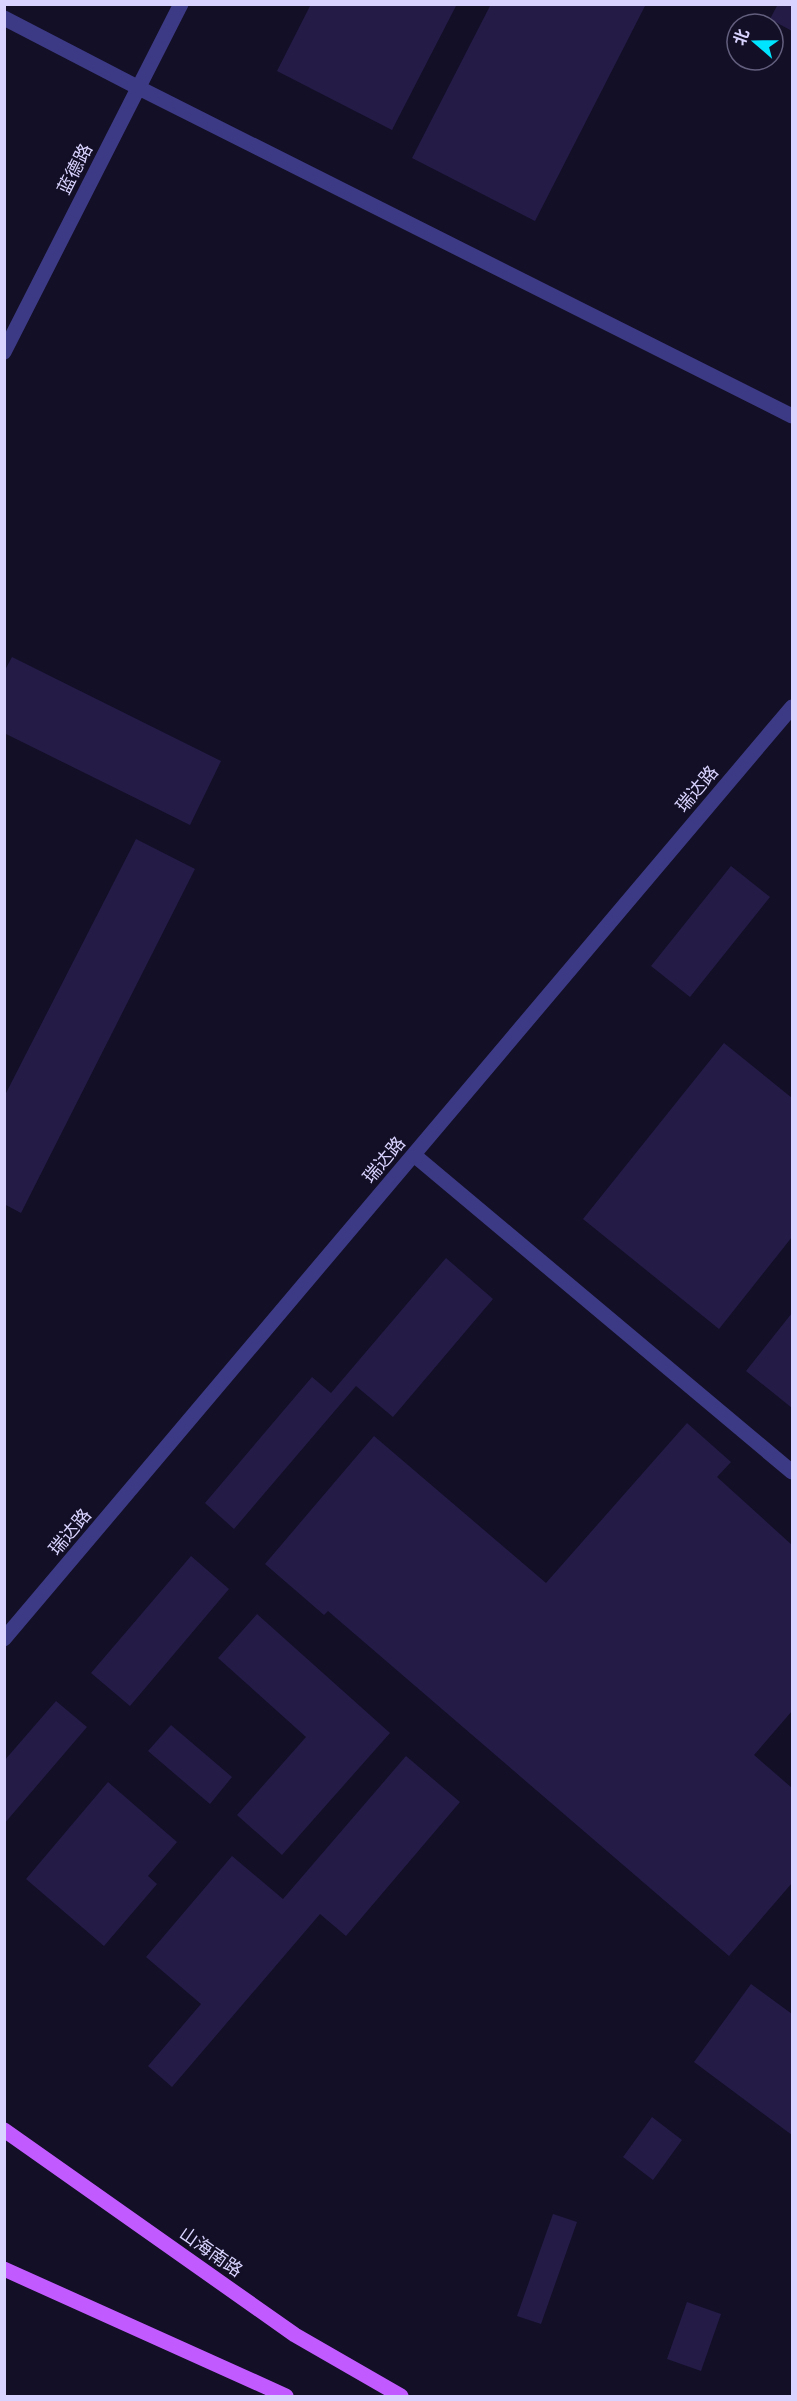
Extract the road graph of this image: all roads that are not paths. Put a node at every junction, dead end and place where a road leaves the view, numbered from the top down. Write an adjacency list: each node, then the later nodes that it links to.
1 (181, 4): 3 (street, 蓝德路)
2 (4, 18): 3 (street)
3 (139, 88): 4 (street, 蓝德路); 5 (street)
4 (4, 352)
5 (792, 416)
6 (792, 707): 7 (street, 瑞达路)
7 (414, 1155): 8 (street); 9 (street, 瑞达路)
8 (792, 1472)
9 (4, 1639)
10 (4, 2130): 13 (main road, 山海南路)
11 (4, 2269): 12 (main road)
12 (286, 2397)
13 (401, 2397)

